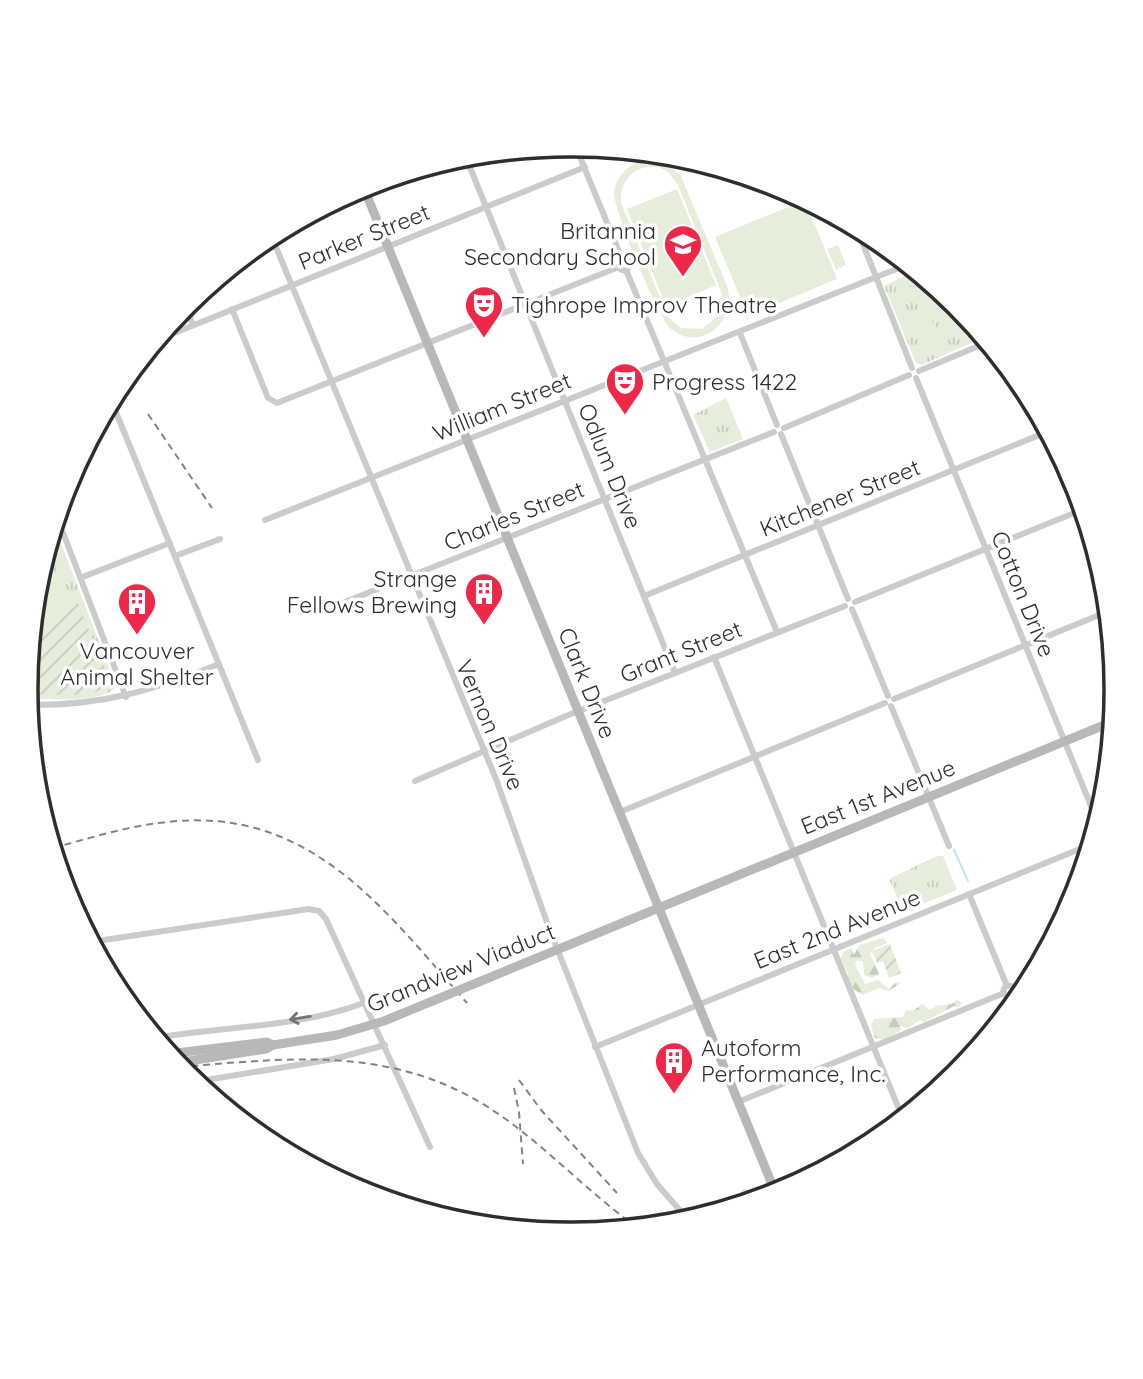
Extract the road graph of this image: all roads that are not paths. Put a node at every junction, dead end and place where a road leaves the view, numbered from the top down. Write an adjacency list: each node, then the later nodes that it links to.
1 (581, 157): 3 (street)
2 (470, 167): 5 (street, Odlum Drive)
3 (585, 167): 5 (street, Parker Street); 9 (street)
4 (368, 197): 8 (main road, Clark Drive)
5 (486, 208): 8 (street, Parker Street); 13 (street, Odlum Drive)
6 (862, 243): 11 (street, Cotton Drive)
7 (275, 246): 12 (street, Vernon Drive)
8 (388, 246): 12 (street, Parker Street); 19 (main road, Clark Drive)
9 (622, 265): 13 (street); 21 (street)
10 (898, 268): 11 (street, William Street)
11 (876, 277): 18 (street, William Street); 22 (street, Cotton Drive)
12 (291, 285): 14 (street, Parker Street); 23 (street, Vernon Drive)
13 (526, 305): 19 (street); 24 (street, Odlum Drive)
14 (232, 309): 16 (street, Parker Street); 23 (street)
15 (190, 318): 16 (street)
16 (193, 325): 17 (street, Parker Street)
17 (177, 332)
18 (740, 333): 21 (street, William Street); 26 (street)
19 (427, 344): 23 (street); 28 (main road, Clark Drive)
20 (979, 346): 22 (street, Charles Street)
21 (665, 362): 24 (street, William Street); 29 (street)
22 (914, 373): 26 (street, Charles Street); 30 (street, Cotton Drive)
23 (331, 382): 31 (street, Vernon Drive)
24 (565, 401): 28 (street, William Street); 32 (street, Odlum Drive)
25 (116, 413): 39 (street)
26 (779, 430): 29 (street, Charles Street); 35 (street)
27 (1040, 436): 30 (street, Kitchener Street)
28 (467, 440): 31 (street, William Street); 37 (main road, Clark Drive)
29 (705, 458): 32 (street, Charles Street); 41 (street)
30 (954, 471): 35 (street, Kitchener Street); 40 (street, Cotton Drive)
31 (370, 479): 34 (street, William Street); 43 (street, Vernon Drive)
32 (604, 499): 37 (street, Charles Street); 45 (street, Odlum Drive)
33 (1074, 513): 40 (street, Grant Street)
34 (265, 520)
35 (819, 526): 41 (street, Kitchener Street); 47 (street)
36 (63, 532): 44 (street)
37 (507, 537): 43 (street, Charles Street); 57 (main road, Clark Drive)
38 (220, 538): 42 (street)
39 (170, 543): 42 (street); 44 (street)
40 (985, 548): 47 (street, Grant Street); 50 (street, Cotton Drive)
41 (745, 555): 45 (street, Kitchener Street); 49 (street)
42 (176, 556): 52 (street)
43 (409, 576): 46 (street, Charles Street); 60 (street, Vernon Drive)
44 (80, 578): 54 (street)
45 (644, 596): 53 (street, Odlum Drive)
46 (345, 602)
47 (850, 604): 49 (street, Grant Street); 55 (street)
48 (1099, 615): 50 (street)
49 (777, 632): 51 (street, Grant Street)
50 (1025, 645): 55 (street); 59 (street, Cotton Drive)
51 (714, 657): 53 (street, Grant Street); 61 (street)
52 (219, 664): 54 (street); 62 (street)
53 (675, 673): 57 (street, Grant Street)
54 (126, 697): 56 (street)
55 (890, 701): 61 (street); 64 (street)
56 (39, 705)
57 (578, 711): 60 (street, Grant Street); 66 (main road, Clark Drive)
58 (1103, 726): 59 (main road, East 1st Avenue)
59 (1065, 741): 64 (main road, East 1st Avenue); 65 (street, Cotton Drive)
60 (483, 751): 63 (street, Grant Street); 82 (street, Vernon Drive)
61 (755, 755): 66 (street); 69 (street)
62 (258, 760)
63 (415, 781)
64 (929, 797): 67 (street); 69 (main road, East 1st Avenue)
65 (1091, 806)
66 (620, 812): 71 (main road, Clark Drive)
67 (949, 846)
68 (1080, 849): 70 (street, East 2nd Avenue)
69 (794, 853): 71 (main road, East 1st Avenue); 73 (street)
70 (969, 894): 73 (street, East 2nd Avenue); 75 (street)
71 (658, 909): 77 (main road, Clark Drive); 79 (main road, Grandview Viaduct, bridge)
72 (101, 940): 76 (street)
73 (834, 949): 77 (street, East 2nd Avenue); 81 (street)
74 (1012, 990): 75 (street)
75 (1009, 991): 81 (street)
76 (366, 1002): 78 (street, one-way to 78); 80 (street)
77 (698, 1005): 82 (street, East 2nd Avenue); 86 (main road, Clark Drive)
78 (169, 1038)
79 (274, 1045): 83 (main road); 84 (main road)
80 (385, 1045): 85 (street); 88 (street)
81 (873, 1046): 86 (street); 87 (street)
82 (595, 1047): 90 (street, Vernon Drive)
83 (182, 1052)
84 (190, 1061)
85 (209, 1080)
86 (738, 1102): 89 (main road, Clark Drive)
87 (899, 1109)
88 (430, 1147)
89 (772, 1183)
90 (681, 1211)

